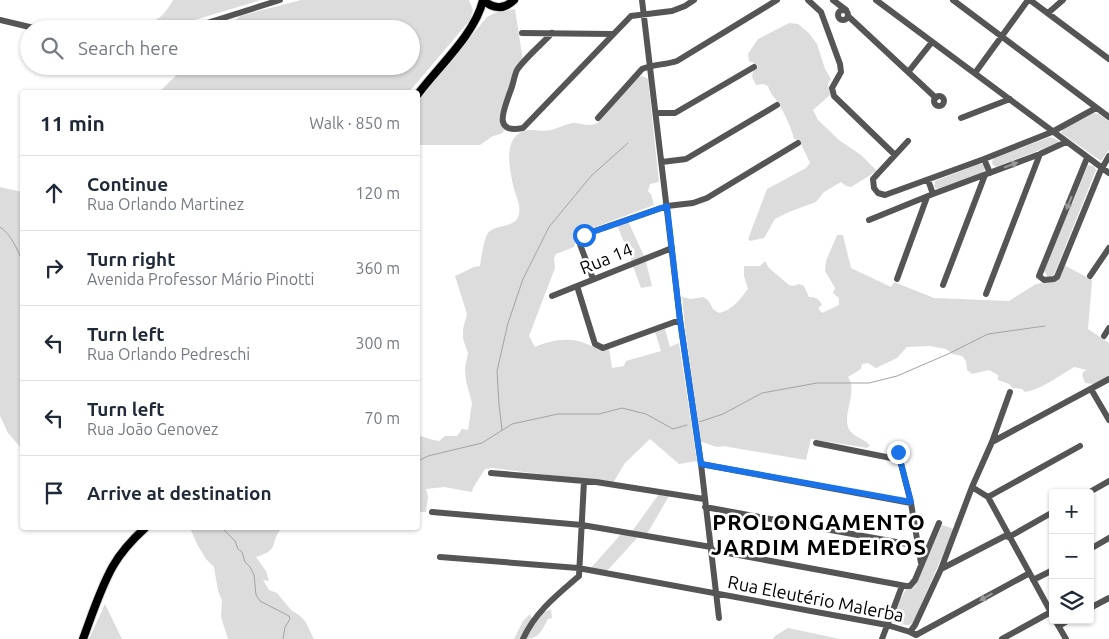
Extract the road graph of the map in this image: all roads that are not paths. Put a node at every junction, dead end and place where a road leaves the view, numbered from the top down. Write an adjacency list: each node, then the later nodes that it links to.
1 (280, 0): 19 (street)
2 (483, 0): 13 (main road); 17 (main road)
3 (514, 0): 13 (main road)
4 (694, 0): 16 (street)
5 (778, 0): 27 (street)
6 (808, 0): 45 (street)
7 (876, 0): 25 (street)
8 (953, 0): 24 (street)
9 (1029, 0): 15 (street); 24 (street)
10 (1063, 0): 15 (street)
11 (643, 1): 16 (street)
12 (834, 1): 14 (street); 14 (street)
13 (496, 8): 17 (main road)
14 (847, 13): 29 (street)
15 (1048, 13): 26 (street)
16 (644, 15): 23 (street); 27 (street)
17 (478, 17): 31 (main road)
18 (0, 20): 20 (street)
19 (217, 20)
20 (20, 25)
21 (522, 33): 22 (street)
22 (552, 33): 23 (street); 23 (street)
23 (612, 34)
24 (1002, 37): 30 (street); 35 (street)
25 (931, 41): 29 (street); 30 (street)
26 (1109, 59)
27 (650, 66): 36 (street); 38 (street)
28 (754, 68): 36 (street)
29 (907, 70): 32 (street)
30 (975, 73): 33 (street)
31 (420, 92)
32 (936, 98)
33 (1010, 99): 39 (street); 40 (street)
34 (777, 104): 49 (street)
35 (1096, 108): 37 (street); 40 (street)
36 (656, 113): 49 (street)
37 (1107, 114)
38 (598, 118)
39 (961, 118)
40 (1052, 132): 42 (street); 48 (street)
41 (908, 141): 45 (street)
42 (1066, 142): 44 (street); 47 (street)
43 (798, 143): 55 (street)
44 (1040, 154): 52 (street, one-way to 44); 64 (street)
45 (896, 155): 53 (street)
46 (1109, 156): 50 (street)
47 (1087, 158): 50 (street); 50 (street, one-way to 50)
48 (984, 159): 52 (street); 53 (street)
49 (662, 162): 55 (street)
50 (1102, 168): 51 (street)
51 (1109, 173)
52 (987, 174): 54 (street); 62 (street)
53 (928, 180): 54 (street)
54 (930, 195): 56 (street); 61 (street)
55 (667, 206): 57 (street); 60 (street)
56 (870, 220)
57 (672, 248): 60 (street, Rua 14); 66 (street)
58 (1109, 248): 59 (street)
59 (1090, 276)
60 (593, 279): 63 (street, Rua 14)
61 (897, 279)
62 (943, 285)
63 (577, 286): 65 (street, Rua 14); 66 (street)
64 (986, 294)
65 (552, 296)
66 (680, 320): 78 (street)
67 (1109, 328): 68 (street)
68 (1104, 336)
69 (1109, 379): 70 (street)
70 (1091, 389): 72 (street); 73 (street)
71 (1010, 392): 73 (street)
72 (1109, 420)
73 (992, 442): 82 (street)
74 (816, 443): 77 (street)
75 (1080, 446): 84 (street)
76 (898, 452): 77 (street)
77 (901, 460): 86 (street)
78 (701, 464): 85 (street); 86 (street)
79 (490, 473): 80 (street)
80 (584, 481): 85 (street); 91 (street)
81 (1109, 481): 83 (street)
82 (972, 487): 84 (street); 101 (street)
83 (1094, 490)
84 (988, 497): 93 (street)
85 (704, 499): 87 (street)
86 (911, 502): 95 (street)
87 (705, 507): 95 (street); 97 (street)
88 (432, 512): 91 (street)
89 (1049, 514): 93 (street)
90 (939, 523): 99 (street)
91 (582, 525): 97 (street); 100 (street)
92 (143, 530): 115 (main road)
93 (1009, 537): 101 (street); 103 (street)
94 (1109, 538): 96 (street)
95 (918, 546): 99 (street)
96 (1094, 547)
97 (711, 548): 105 (street); 106 (street)
98 (440, 557): 100 (street, Rua Eleutério Malerba)
99 (922, 564): 105 (street)
100 (578, 568): 106 (street, Rua Eleutério Malerba); 116 (street)
101 (941, 568): 114 (street)
102 (1049, 572): 104 (street)
103 (1028, 574): 104 (street); 114 (street, one-way to 114)
104 (1033, 580): 109 (street)
105 (902, 586): 113 (street)
106 (716, 594): 111 (street); 113 (street, Rua Eleutério Malerba)
107 (1109, 598): 108 (street)
108 (1094, 606)
109 (1049, 609)
110 (1049, 616): 118 (street)
111 (719, 618)
112 (1058, 624): 119 (street)
113 (887, 625): 114 (street, Rua Eleutério Malerba); 117 (street)
114 (910, 632)
115 (83, 639)
116 (523, 639)
117 (882, 639)
118 (1002, 639)
119 (1066, 639)

